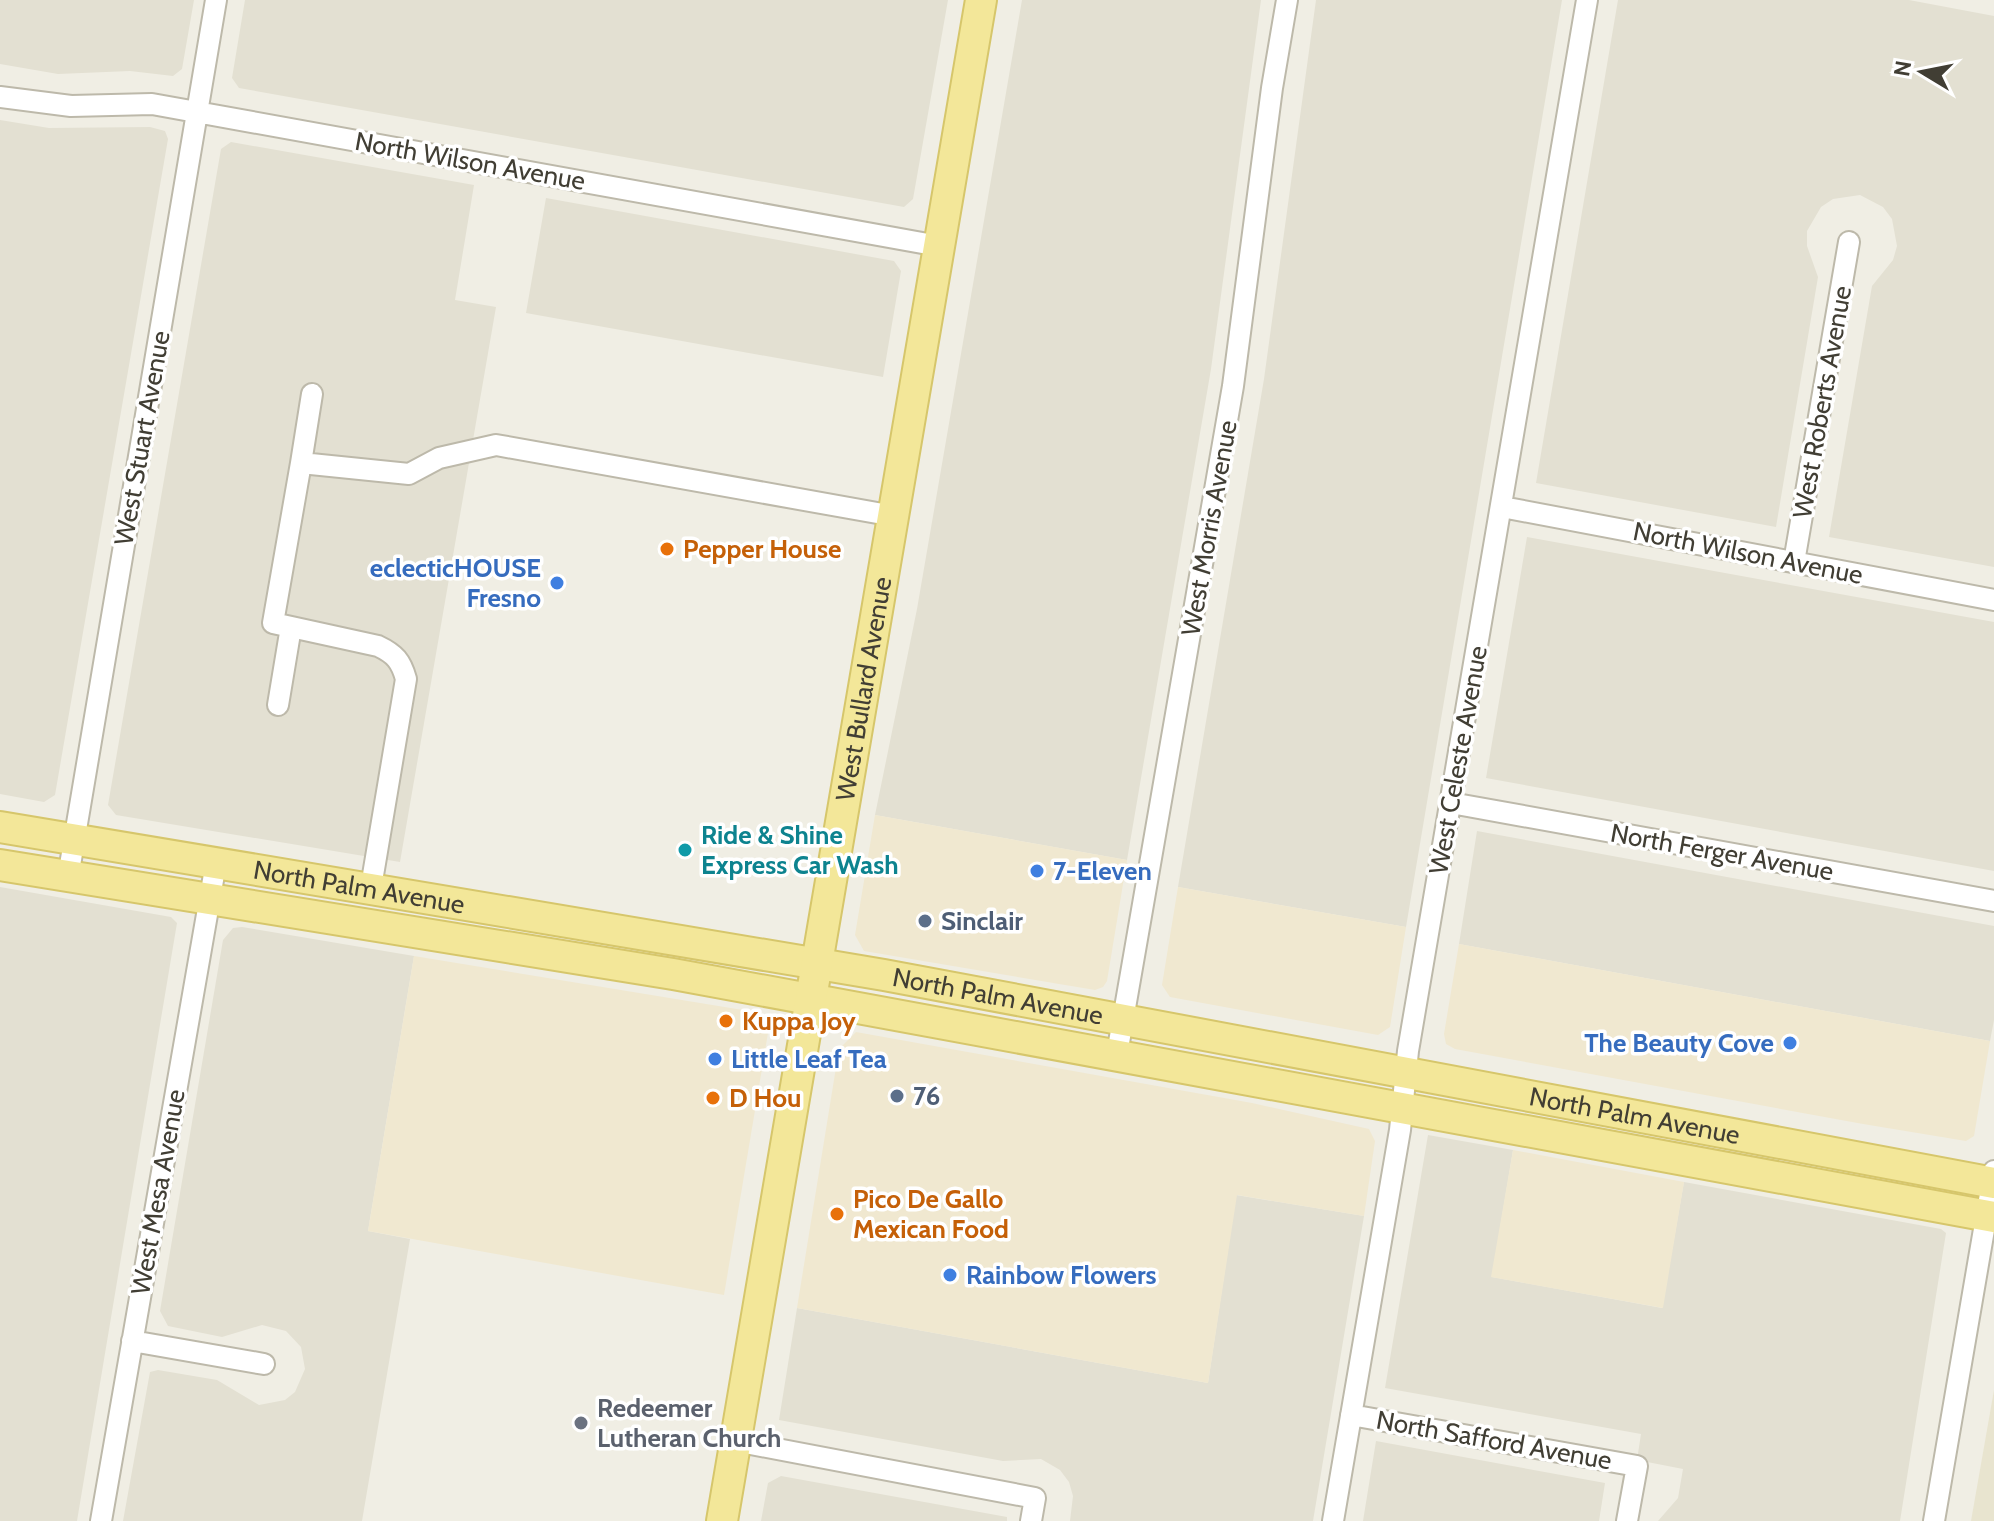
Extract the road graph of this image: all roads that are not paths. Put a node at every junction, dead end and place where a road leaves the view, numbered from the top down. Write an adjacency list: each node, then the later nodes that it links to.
1 (216, 0): 6 (street, West Stuart Avenue)
2 (981, 0): 8 (main road, West Bullard Avenue)
3 (1287, 0): 30 (street, West Morris Avenue)
4 (1587, 0): 11 (street, West Celeste Avenue)
5 (0, 97): 6 (street, North Wilson Avenue)
6 (198, 111): 8 (street, North Wilson Avenue); 19 (street, West Stuart Avenue)
7 (1849, 242): 13 (street, West Roberts Avenue)
8 (939, 246): 12 (main road, West Bullard Avenue)
9 (312, 394): 10 (street)
10 (301, 463): 12 (street); 15 (street)
11 (1502, 507): 13 (street, North Wilson Avenue); 17 (street, West Celeste Avenue)
12 (894, 516): 28 (main road, West Bullard Avenue)
13 (1794, 562): 14 (street, North Wilson Avenue)
14 (1994, 600)
15 (291, 627): 16 (street); 23 (street)
16 (278, 705)
17 (1451, 803): 25 (street, North Ferger Avenue); 32 (street, West Celeste Avenue)
18 (0, 827): 19 (main road, North Palm Avenue)
19 (74, 840): 20 (main road, North Palm Avenue); 22 (street, West Stuart Avenue)
20 (216, 863): 23 (main road, North Palm Avenue); 24 (street, West Mesa Avenue)
21 (0, 865): 22 (main road, North Palm Avenue)
22 (68, 877): 24 (main road, North Palm Avenue)
23 (371, 887): 26 (main road, North Palm Avenue)
24 (209, 901): 27 (main road, North Palm Avenue); 36 (street, West Mesa Avenue)
25 (1994, 901)
26 (551, 917): 27 (main road); 28 (main road, North Palm Avenue)
27 (343, 922): 29 (main road, North Palm Avenue)
28 (816, 963): 29 (main road, West Bullard Avenue); 30 (main road, North Palm Avenue)
29 (810, 999): 31 (main road, North Palm Avenue); 39 (main road, West Bullard Avenue)
30 (1123, 1020): 31 (street, West Morris Avenue); 32 (main road, North Palm Avenue)
31 (1117, 1054): 33 (main road, North Palm Avenue)
32 (1406, 1072): 33 (street, West Celeste Avenue); 34 (main road, North Palm Avenue)
33 (1403, 1108): 35 (main road, North Palm Avenue); 38 (street, West Celeste Avenue)
34 (1993, 1179): 35 (street)
35 (1990, 1216): 45 (street)
36 (132, 1341): 37 (street); 40 (street, West Mesa Avenue)
37 (264, 1364)
38 (1351, 1415): 43 (street, West Celeste Avenue); 44 (street, North Safford Avenue)
39 (735, 1441): 41 (main road, West Bullard Avenue); 42 (street)
40 (101, 1521)
41 (722, 1521)
42 (1031, 1521)
43 (1333, 1521)
44 (1627, 1521)
45 (1934, 1521)

